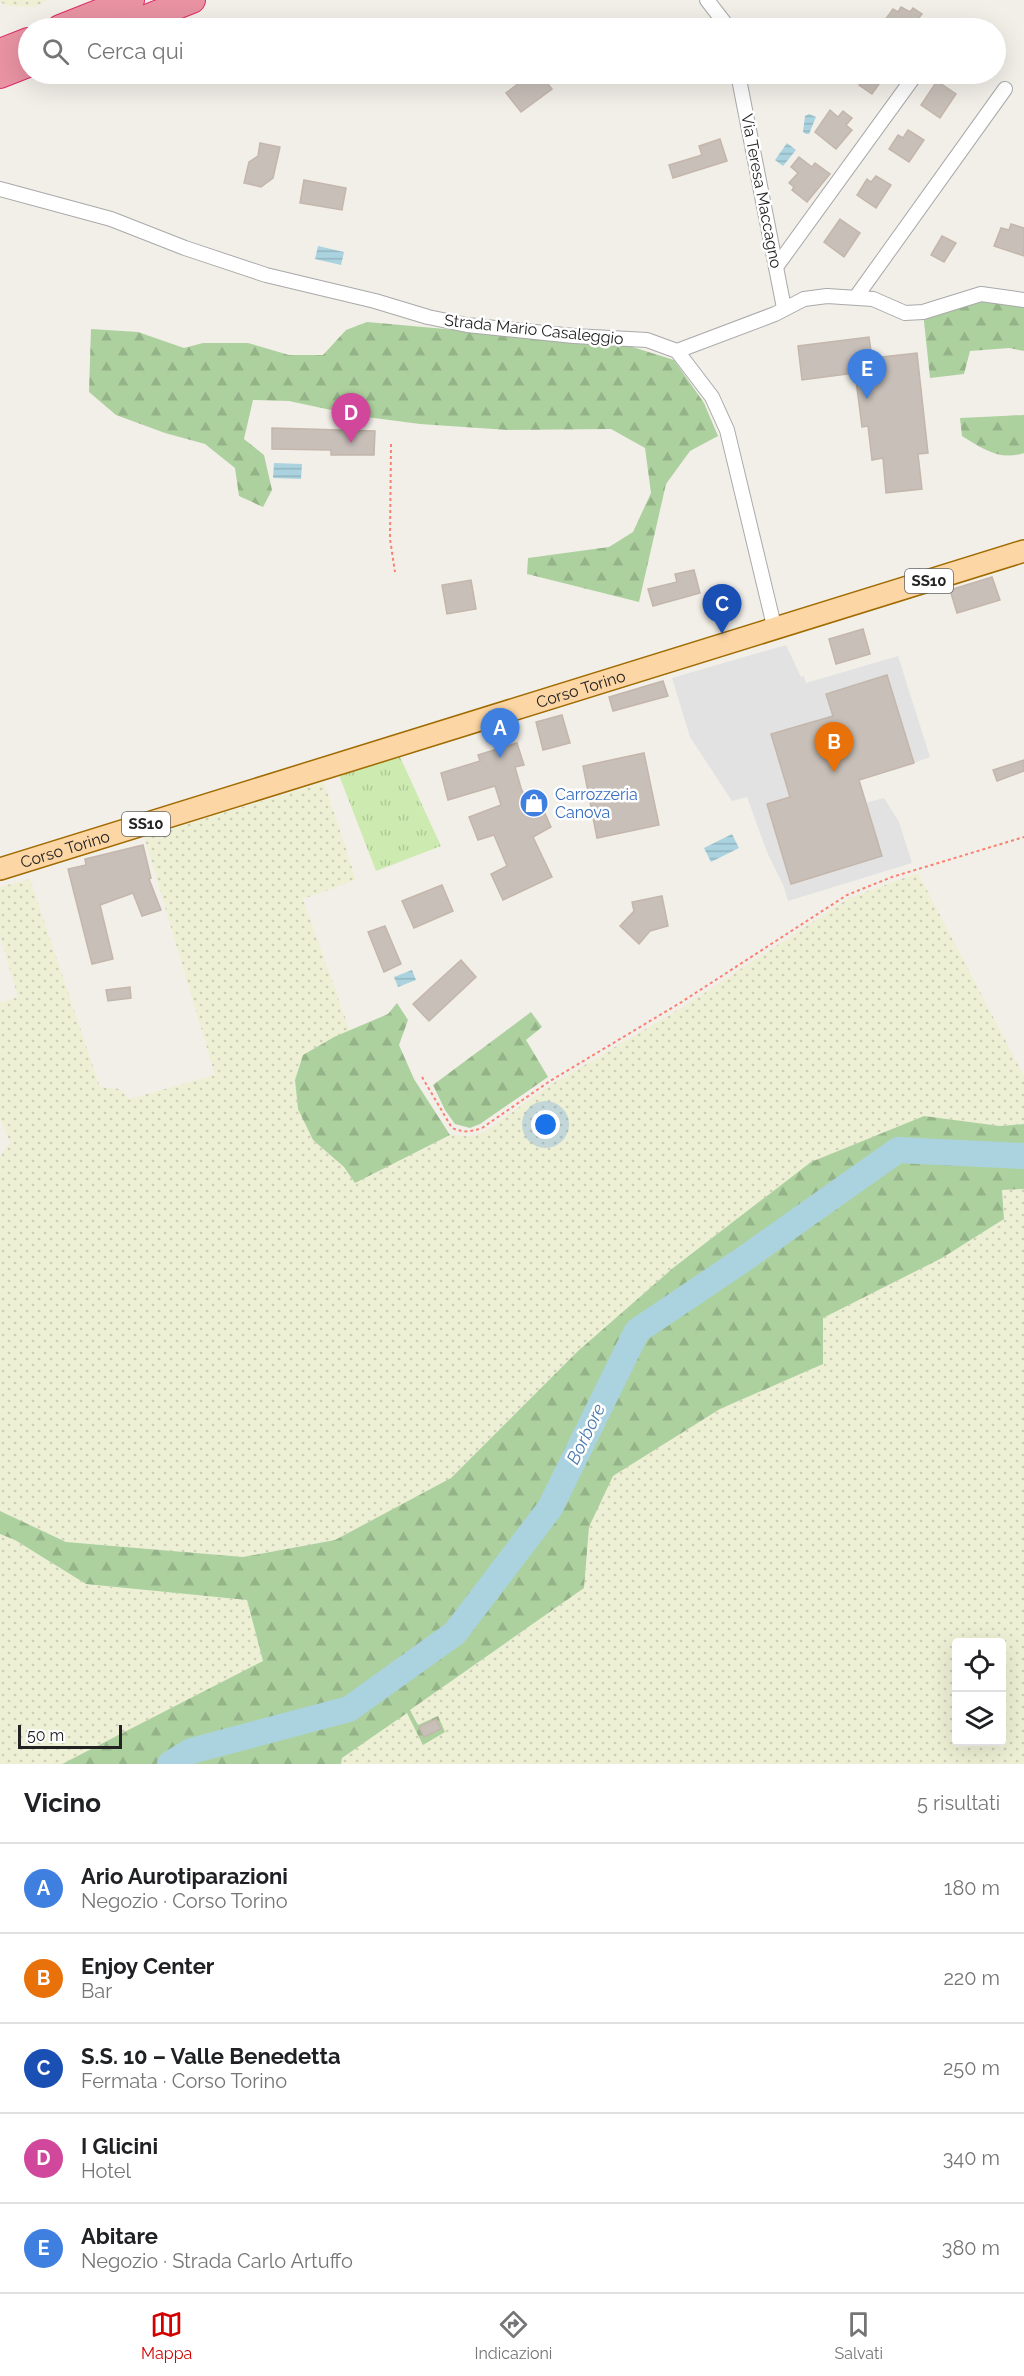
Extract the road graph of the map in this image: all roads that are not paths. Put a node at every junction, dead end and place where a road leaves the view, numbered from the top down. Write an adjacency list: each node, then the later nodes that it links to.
1 (130, 0): 4 (highway)
2 (192, 0): 5 (highway)
3 (707, 0): 6 (street)
4 (85, 18)
5 (146, 18)
6 (721, 18)
7 (18, 45): 8 (highway)
8 (0, 52)
9 (18, 68): 10 (highway)
10 (0, 75)
11 (740, 84): 15 (street, Via Teresa Maccagno)
12 (909, 84): 15 (street)
13 (1005, 89): 16 (street)
14 (0, 189): 19 (street, Strada Mario Casaleggio)
15 (776, 267): 18 (street, Via Teresa Maccagno)
16 (856, 297): 17 (street); 18 (street)
17 (1024, 300)
18 (784, 308): 19 (street)
19 (677, 351): 21 (street)
20 (1024, 551): 21 (main road, Corso Torino / SS10)
21 (775, 630): 22 (main road, Corso Torino / SS10)
22 (0, 869)

